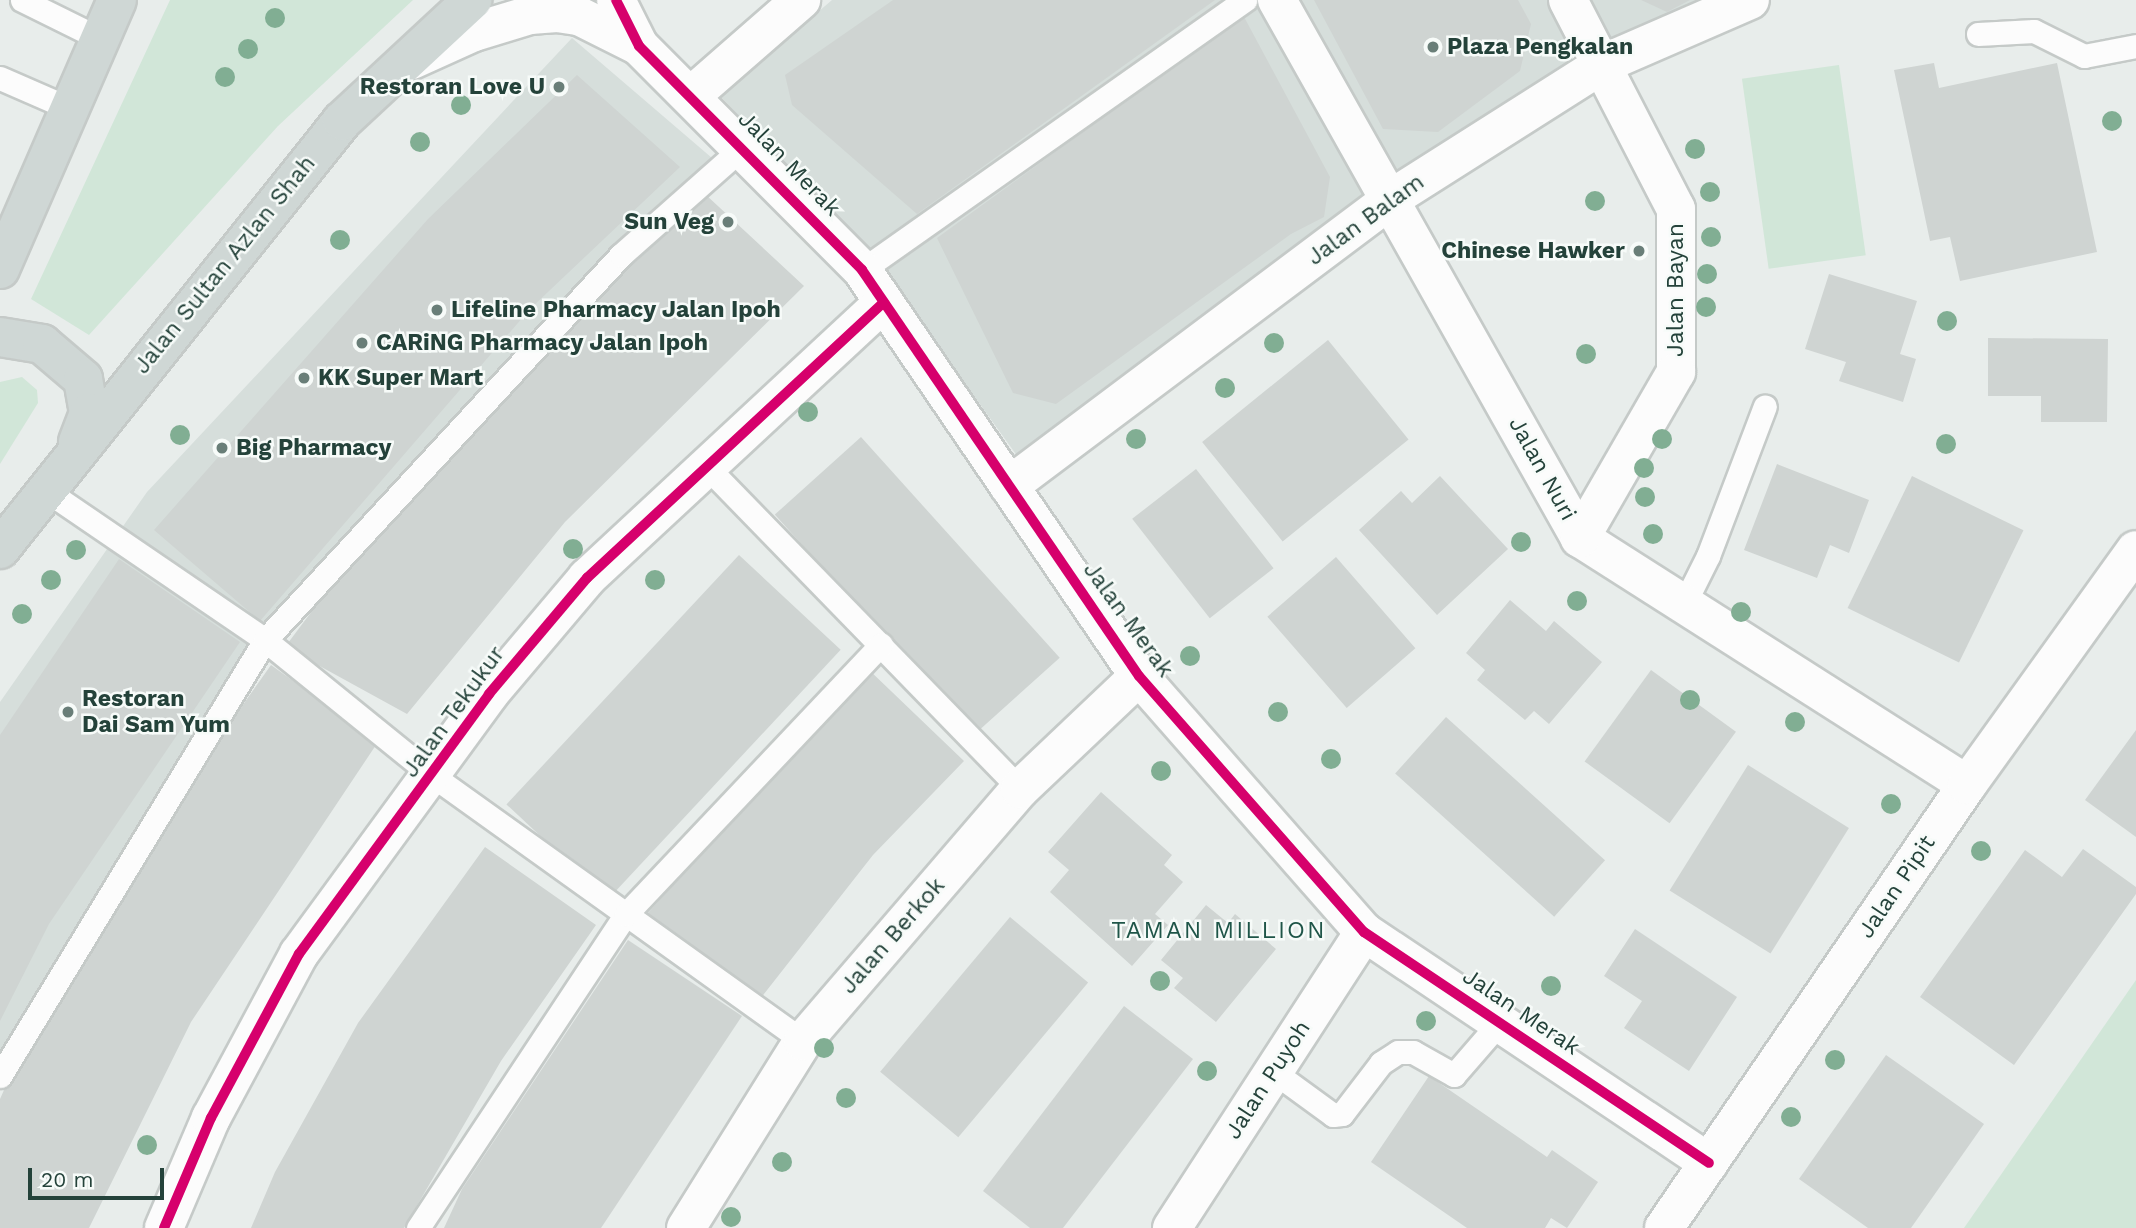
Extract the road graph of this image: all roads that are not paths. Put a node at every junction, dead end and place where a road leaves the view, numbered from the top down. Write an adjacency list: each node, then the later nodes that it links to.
1 (117, 0): 11 (main road)
2 (472, 0): 15 (main road, Jalan Sultan Azlan Shah)
3 (616, 0): 12 (street, Jalan Merak)
4 (801, 0): 17 (street)
5 (1245, 0): 22 (lane)
6 (1277, 0): 20 (street, Jalan Nuri)
7 (1568, 0): 14 (street, Jalan Bayan)
8 (1750, 0): 14 (street, Jalan Balam)
9 (28, 1): 11 (lane)
10 (1978, 34): 13 (lane)
11 (101, 39): 18 (main road)
12 (639, 46): 15 (street, Jalan Merak); 17 (street, Jalan Merak)
13 (2136, 46)
14 (1605, 63): 20 (street, Jalan Balam); 30 (street, Jalan Bayan)
15 (401, 65): 26 (main road, Jalan Sultan Azlan Shah)
16 (0, 78): 18 (lane)
17 (692, 96): 19 (street, Jalan Merak)
18 (71, 109): 21 (main road)
19 (744, 146): 22 (street, Jalan Merak); 34 (lane)
20 (1392, 198): 28 (street, Jalan Balam); 30 (street, Jalan Nuri)
21 (0, 270)
22 (862, 270): 23 (street, Jalan Merak)
23 (884, 302): 27 (street, Jalan Tekukur); 28 (street, Jalan Merak)
24 (0, 337): 26 (main road)
25 (1765, 406): 33 (lane)
26 (75, 449): 29 (main road, Jalan Sultan Azlan Shah)
27 (705, 465): 35 (lane); 37 (street, Jalan Tekukur)
28 (1009, 486): 36 (street, Jalan Merak)
29 (44, 489): 31 (main road, Jalan Sultan Azlan Shah); 34 (lane)
30 (1580, 538): 33 (street, Jalan Nuri)
31 (0, 549)
32 (2136, 550): 38 (street, Jalan Pipit)
33 (1684, 604): 38 (street, Jalan Nuri)
34 (265, 640): 37 (lane); 45 (lane)
35 (881, 644): 39 (lane); 40 (lane)
36 (1139, 676): 39 (street, Jalan Berkok); 41 (street, Jalan Merak)
37 (433, 776): 40 (lane); 47 (street, Jalan Tekukur)
38 (1968, 785): 46 (street, Jalan Pipit)
39 (1020, 789): 43 (street, Jalan Berkok)
40 (626, 914): 43 (lane); 48 (lane)
41 (1364, 932): 42 (street, Jalan Merak); 44 (street, Jalan Puyoh)
42 (1499, 1023): 44 (lane); 46 (street, Jalan Merak)
43 (803, 1041): 49 (street, Jalan Berkok)
44 (1274, 1072): 50 (street, Jalan Puyoh)
45 (0, 1076)
46 (1709, 1163): 51 (street, Jalan Pipit)
47 (164, 1228)
48 (418, 1228)
49 (686, 1228)
50 (1172, 1228)
51 (1664, 1228)

